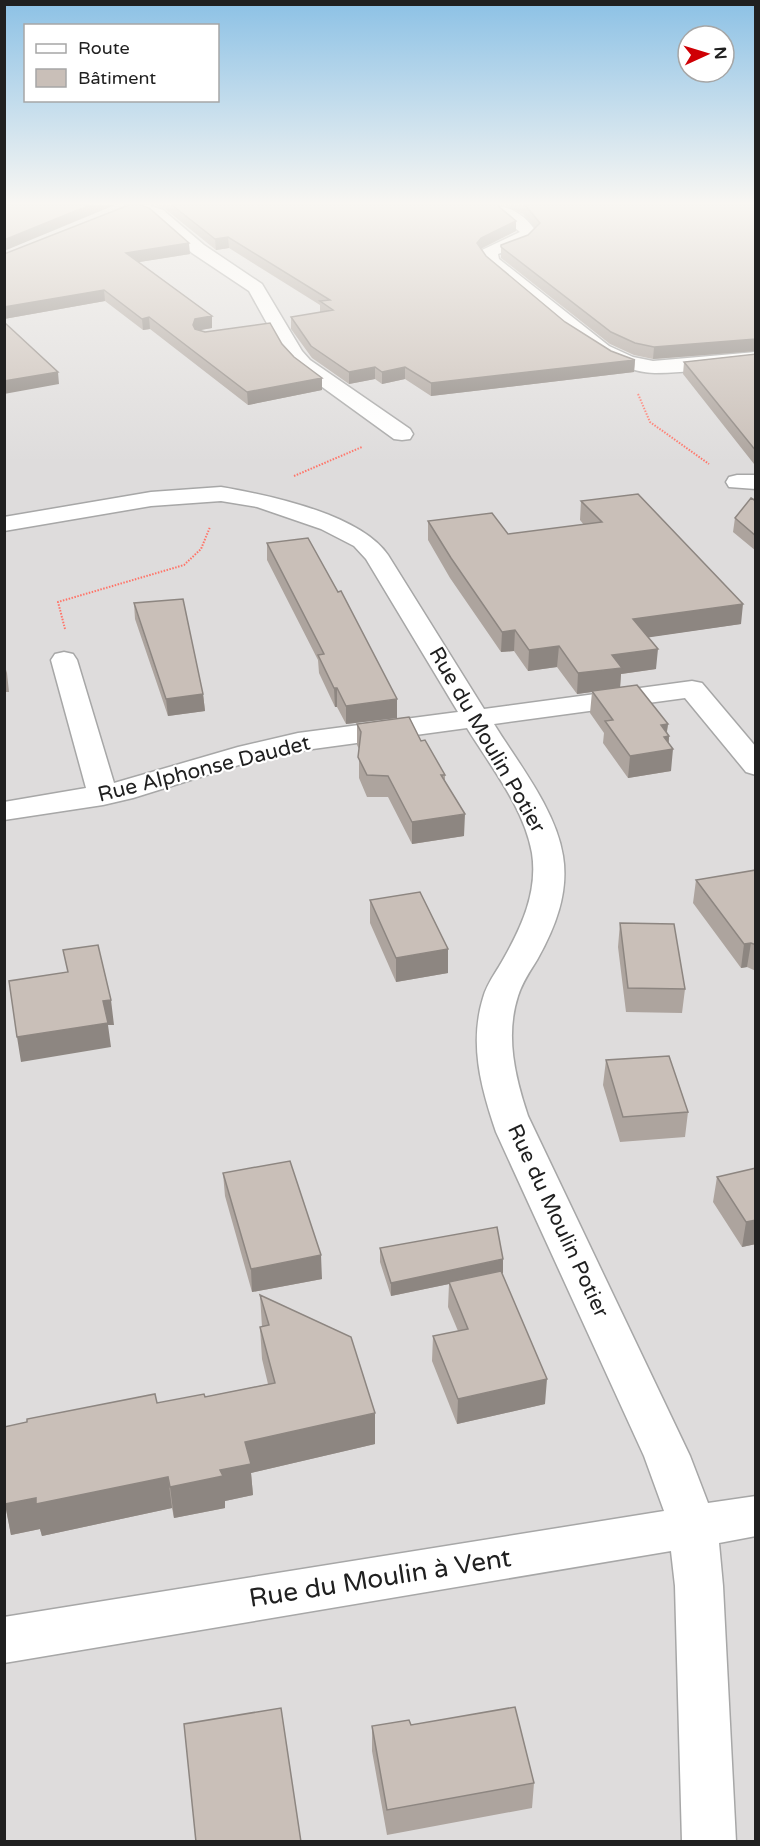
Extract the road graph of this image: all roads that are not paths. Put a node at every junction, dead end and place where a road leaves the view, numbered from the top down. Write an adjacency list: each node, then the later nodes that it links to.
1 (258, 291): 3 (street)
2 (529, 291): 5 (street)
3 (277, 326): 4 (street); 6 (street)
4 (255, 328)
5 (756, 358)
6 (402, 434)
7 (4, 524): 9 (street, Rue du Moulin Potier)
8 (64, 660): 11 (street)
9 (476, 717): 10 (street, Rue Alphonse Daudet); 11 (street, Rue Alphonse Daudet); 14 (street, Rue du Moulin Potier)
10 (756, 766)
11 (103, 796): 12 (street, Rue Alphonse Daudet)
12 (4, 811)
13 (756, 1516): 14 (street, Rue du Moulin à Vent)
14 (693, 1526): 15 (street, Rue du Moulin à Vent); 16 (street, Rue du Moulin Potier)
15 (4, 1640)
16 (709, 1842)

